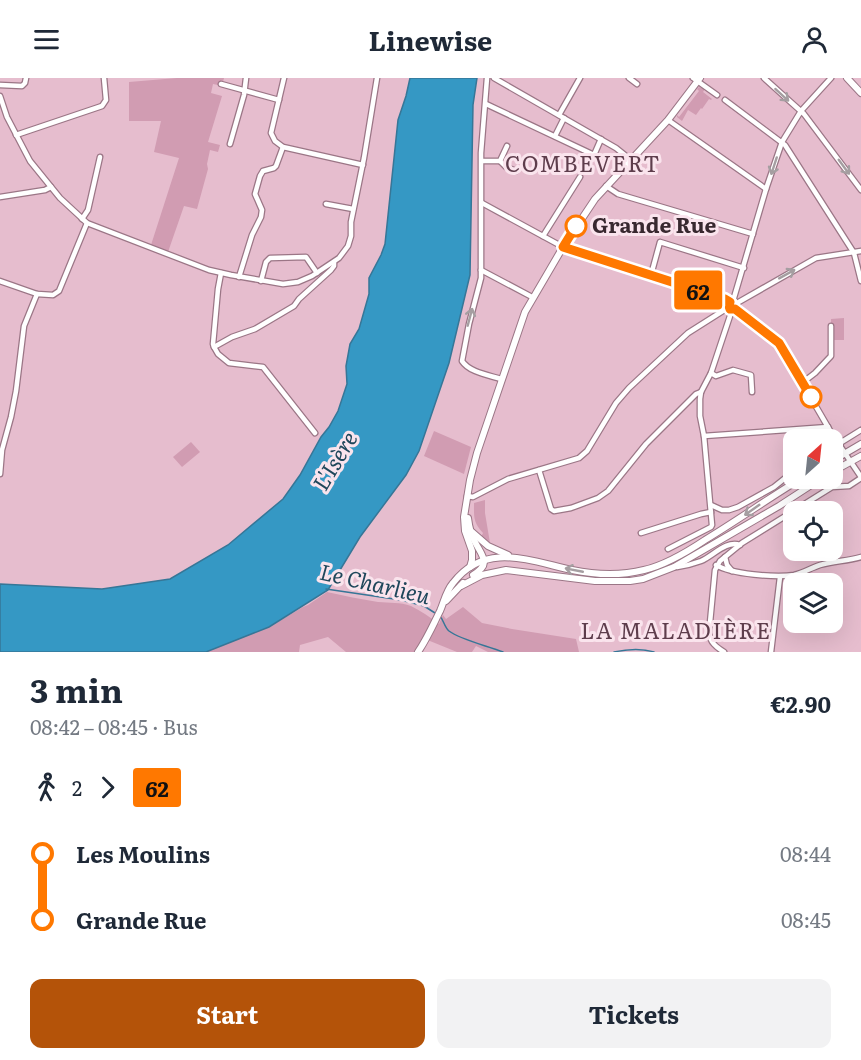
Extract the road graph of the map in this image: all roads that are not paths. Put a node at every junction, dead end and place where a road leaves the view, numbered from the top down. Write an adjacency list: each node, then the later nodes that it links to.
1 (26, 78): 16 (street)
2 (104, 78): 28 (street)
3 (246, 78): 17 (street)
4 (284, 78): 21 (street)
5 (376, 78): 39 (street)
6 (487, 78): 23 (street)
7 (494, 78): 26 (street)
8 (580, 78): 26 (street)
9 (629, 78): 15 (street)
10 (764, 78): 25 (street, one-way to 25)
11 (847, 78): 18 (main road)
12 (698, 79): 19 (street); 27 (main road)
13 (830, 80): 25 (street)
14 (221, 84): 17 (street)
15 (637, 84)
16 (0, 85)
17 (244, 90): 21 (street); 32 (street)
18 (861, 93)
19 (717, 95)
20 (0, 96): 24 (street)
21 (279, 100): 34 (street)
22 (725, 100): 31 (street)
23 (486, 104): 29 (street); 38 (street)
24 (2, 110): 28 (street)
25 (801, 111): 31 (street); 45 (street, one-way to 45)
26 (561, 116): 29 (street); 30 (street)
27 (668, 120): 37 (main road); 44 (street)
28 (16, 135): 43 (street)
29 (555, 136): 30 (street)
30 (601, 139): 37 (street)
31 (782, 142): 44 (street, one-way to 44); 56 (street)
32 (230, 144)
33 (507, 146): 36 (street)
34 (283, 147): 39 (street); 64 (street)
35 (100, 157): 50 (street)
36 (500, 160): 38 (street); 40 (street)
37 (631, 160): 42 (main road)
38 (482, 161): 47 (street)
39 (363, 165): 49 (street)
40 (516, 171)
41 (580, 177): 53 (street)
42 (606, 186): 52 (street); 54 (main road)
43 (51, 187): 46 (street); 50 (street)
44 (766, 189): 52 (street)
45 (861, 190)
46 (0, 197)
47 (482, 203): 53 (street); 59 (street)
48 (326, 204): 49 (street)
49 (353, 209): 57 (street)
50 (82, 219): 51 (street)
51 (87, 223): 61 (street); 68 (street)
52 (753, 234): 58 (street)
53 (543, 236): 54 (street)
54 (563, 247): 63 (street); 69 (main road)
55 (861, 251): 56 (street)
56 (854, 253): 60 (street); 70 (street, one-way to 56)
57 (333, 262): 62 (street); 72 (street)
58 (744, 268): 63 (street); 70 (street)
59 (482, 270): 69 (street); 74 (street, one-way to 59)
60 (860, 272): 65 (street)
61 (221, 273): 64 (street); 72 (street)
62 (317, 273): 67 (street); 67 (street)
63 (651, 275): 70 (street)
64 (239, 277): 67 (street)
65 (861, 280)
66 (0, 281): 68 (street)
67 (261, 281)
68 (37, 294): 90 (street)
69 (532, 297): 74 (main road)
70 (733, 305): 73 (street); 75 (street); 89 (street)
71 (831, 326): 75 (street)
72 (214, 347): 80 (street)
73 (711, 373): 76 (street); 77 (street)
74 (501, 379): 95 (main road)
75 (802, 383): 78 (street)
76 (701, 392): 81 (street); 89 (street)
77 (752, 392)
78 (828, 427): 81 (street)
79 (861, 430): 82 (street)
80 (315, 433)
81 (704, 436): 96 (street)
82 (843, 441)
83 (861, 444): 85 (main road)
84 (843, 451): 85 (street)
85 (845, 454): 87 (street)
86 (861, 456): 87 (main road)
87 (850, 462): 88 (main road); 91 (street)
88 (843, 466)
89 (539, 470): 95 (street)
90 (0, 474)
91 (861, 477): 100 (street)
92 (783, 480): 96 (street)
93 (785, 489): 103 (main road, one-way to 103)
94 (805, 489): 108 (main road)
95 (467, 500): 98 (main road); 107 (main road)
96 (711, 506): 97 (street)
97 (711, 512): 99 (street); 101 (street)
98 (471, 531): 103 (main road); 105 (main road)
99 (641, 534)
100 (741, 544): 102 (street); 108 (street)
101 (668, 549)
102 (725, 556): 106 (street); 109 (street)
103 (514, 557): 105 (main road)
104 (861, 557): 110 (street)
105 (484, 560): 107 (main road); 111 (main road)
106 (716, 565): 109 (street); 114 (street)
107 (470, 567): 112 (main road)
108 (674, 567): 111 (main road)
109 (732, 572): 110 (street)
110 (780, 577): 115 (street)
111 (461, 586): 112 (main road)
112 (440, 610): 113 (main road)
113 (418, 652)
114 (724, 652)
115 (771, 652)

